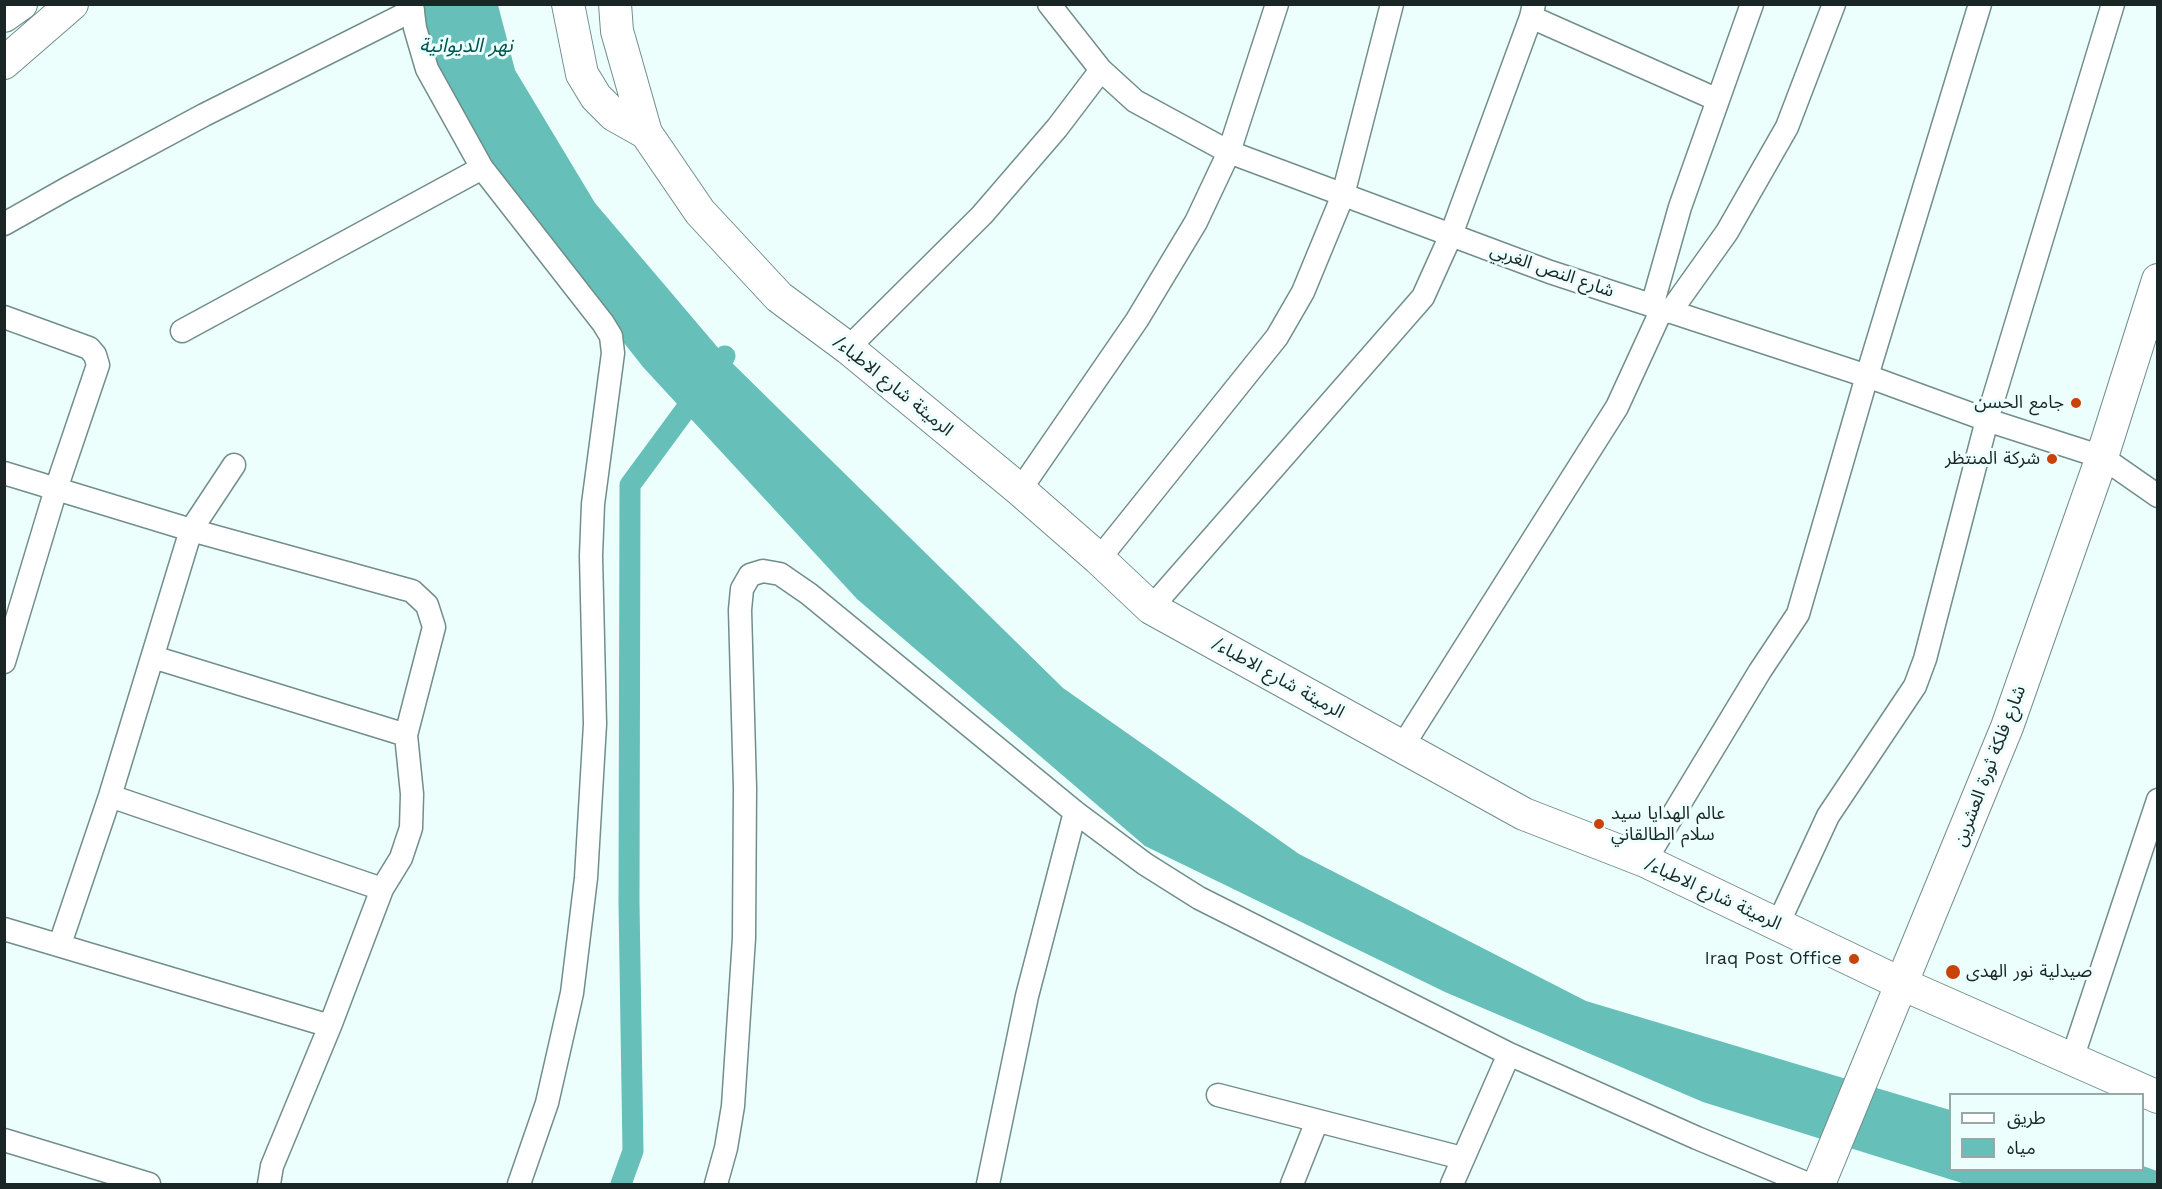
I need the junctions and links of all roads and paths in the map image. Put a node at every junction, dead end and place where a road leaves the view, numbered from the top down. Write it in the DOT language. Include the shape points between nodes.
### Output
graph roads {
  1 [pos="21,4"];
  2 [pos="72,4"];
  3 [pos="568,4"];
  4 [pos="615,4"];
  5 [pos="1049,4"];
  6 [pos="1277,4"];
  7 [pos="1392,4"];
  8 [pos="1752,4"];
  9 [pos="1834,4"];
  10 [pos="1980,4"];
  11 [pos="2113,4"];
  12 [pos="412,7"];
  13 [pos="1532,11"];
  14 [pos="4,16"];
  15 [pos="4,63"];
  16 [pos="1101,70"];
  17 [pos="1718,100"];
  18 [pos="646,133"];
  19 [pos="1229,152"];
  20 [pos="482,168"];
  21 [pos="1343,195"];
  22 [pos="4,224"];
  23 [pos="1450,235"];
  24 [pos="2157,280"];
  25 [pos="1661,309"];
  26 [pos="4,317"];
  27 [pos="182,332"];
  28 [pos="848,348"];
  29 [pos="1867,376"];
  30 [pos="1987,420"];
  31 [pos="2102,457"];
  32 [pos="234,465"];
  33 [pos="4,473"];
  34 [pos="56,489"];
  35 [pos="1020,490"];
  36 [pos="2157,496"];
  37 [pos="191,530"];
  38 [pos="1099,560"];
  39 [pos="1151,608"];
  40 [pos="153,657"];
  41 [pos="4,662"];
  42 [pos="406,735"];
  43 [pos="1402,747"];
  44 [pos="110,796"];
  45 [pos="2157,800"];
  46 [pos="1075,812"];
  47 [pos="1645,861"];
  48 [pos="382,889"];
  49 [pos="1778,924"];
  50 [pos="4,929"];
  51 [pos="60,944"];
  52 [pos="1902,984"];
  53 [pos="330,1026"];
  54 [pos="1509,1054"];
  55 [pos="2072,1059"];
  56 [pos="1218,1095"];
  57 [pos="2157,1097"];
  58 [pos="1317,1121"];
  59 [pos="4,1140"];
  60 [pos="1462,1158"];
  61 [pos="1823,1179"];
  62 [pos="149,1185"];
  63 [pos="269,1185"];
  64 [pos="519,1185"];
  65 [pos="716,1185"];
  66 [pos="988,1185"];
  67 [pos="1292,1185"];
  68 [pos="1452,1185"];
  1 -- 14 [label="street"];
  2 -- 15 [label="street"];
  3 -- 18 [label="street" via="582,74 596,97 614,115"];
  4 -- 18 [label="street, /الرميثة شارع الاطباء" via="617,31"];
  5 -- 16 [label="street, شارع النص الغربي"];
  6 -- 19 [label="street"];
  7 -- 21 [label="street"];
  8 -- 17 [label="street"];
  9 -- 25 [label="street" via="1787,127 1727,232"];
  10 -- 29 [label="street"];
  11 -- 30 [label="street"];
  12 -- 20 [label="street" via="427,69"];
  12 -- 22 [label="street"];
  13 -- 17 [label="street"];
  13 -- 23 [label="street"];
  16 -- 19 [label="street, شارع النص الغربي" via="1135,101"];
  16 -- 28 [label="street" via="982,215"];
  17 -- 25 [label="street" via="1680,207"];
  18 -- 28 [label="street, /الرميثة شارع الاطباء" via="700,212 779,297"];
  19 -- 21 [label="street, شارع النص الغربي"];
  19 -- 35 [label="street" via="1196,222 1137,320"];
  20 -- 27 [label="street"];
  20 -- 64 [label="street" via="603,323 611,336 613,353 593,504 595,724 586,878 570,1004 547,1103"];
  21 -- 23 [label="street, شارع النص الغربي"];
  21 -- 38 [label="street" via="1303,292 1277,337"];
  23 -- 25 [label="street, شارع النص الغربي"];
  23 -- 39 [label="street" via="1423,297"];
  24 -- 31 [label="street, شارع فلكة ثورة العشرين"];
  25 -- 29 [label="street, شارع النص الغربي"];
  25 -- 43 [label="street" via="1617,407"];
  26 -- 34 [label="street" via="89,348 95,355 98,365"];
  28 -- 35 [label="street, /الرميثة شارع الاطباء"];
  29 -- 30 [label="street, شارع النص الغربي"];
  29 -- 47 [label="street" via="1798,614"];
  30 -- 31 [label="street, شارع النص الغربي"];
  30 -- 49 [label="street" via="1916,686 1828,816"];
  31 -- 36 [label="street, شارع النص الغربي"];
  31 -- 52 [label="street, شارع فلكة ثورة العشرين" via="2007,726"];
  32 -- 37 [label="street"];
  33 -- 34 [label="street"];
  34 -- 37 [label="street"];
  34 -- 41 [label="street"];
  35 -- 38 [label="street, /الرميثة شارع الاطباء"];
  37 -- 40 [label="street"];
  37 -- 42 [label="street" via="412,591 427,605 434,627"];
  38 -- 39 [label="street, /الرميثة شارع الاطباء"];
  39 -- 43 [label="street, /الرميثة شارع الاطباء"];
  40 -- 42 [label="street"];
  40 -- 44 [label="street"];
  42 -- 48 [label="street" via="411,828 401,858"];
  43 -- 47 [label="street, /الرميثة شارع الاطباء" via="1524,814"];
  44 -- 48 [label="street"];
  44 -- 51 [label="street"];
  45 -- 55 [label="street"];
  46 -- 54 [label="street" via="1199,898"];
  46 -- 65 [label="street" via="809,594 780,574 763,571 750,575 742,589 740,610 744,938 733,1106"];
  46 -- 66 [label="street" via="1028,996"];
  47 -- 49 [label="street, /الرميثة شارع الاطباء"];
  48 -- 53 [label="street"];
  49 -- 52 [label="street, /الرميثة شارع الاطباء"];
  50 -- 51 [label="street"];
  51 -- 53 [label="street"];
  52 -- 55 [label="street, /الرميثة شارع الاطباء"];
  52 -- 61 [label="street, شارع فلكة ثورة العشرين"];
  53 -- 63 [label="street" via="272,1166"];
  54 -- 60 [label="street"];
  54 -- 61 [label="street" via="1697,1138"];
  55 -- 57 [label="street, /الرميثة شارع الاطباء"];
  56 -- 58 [label="street"];
  58 -- 60 [label="street"];
  58 -- 67 [label="street"];
  59 -- 62 [label="street"];
  60 -- 68 [label="street"];
}
